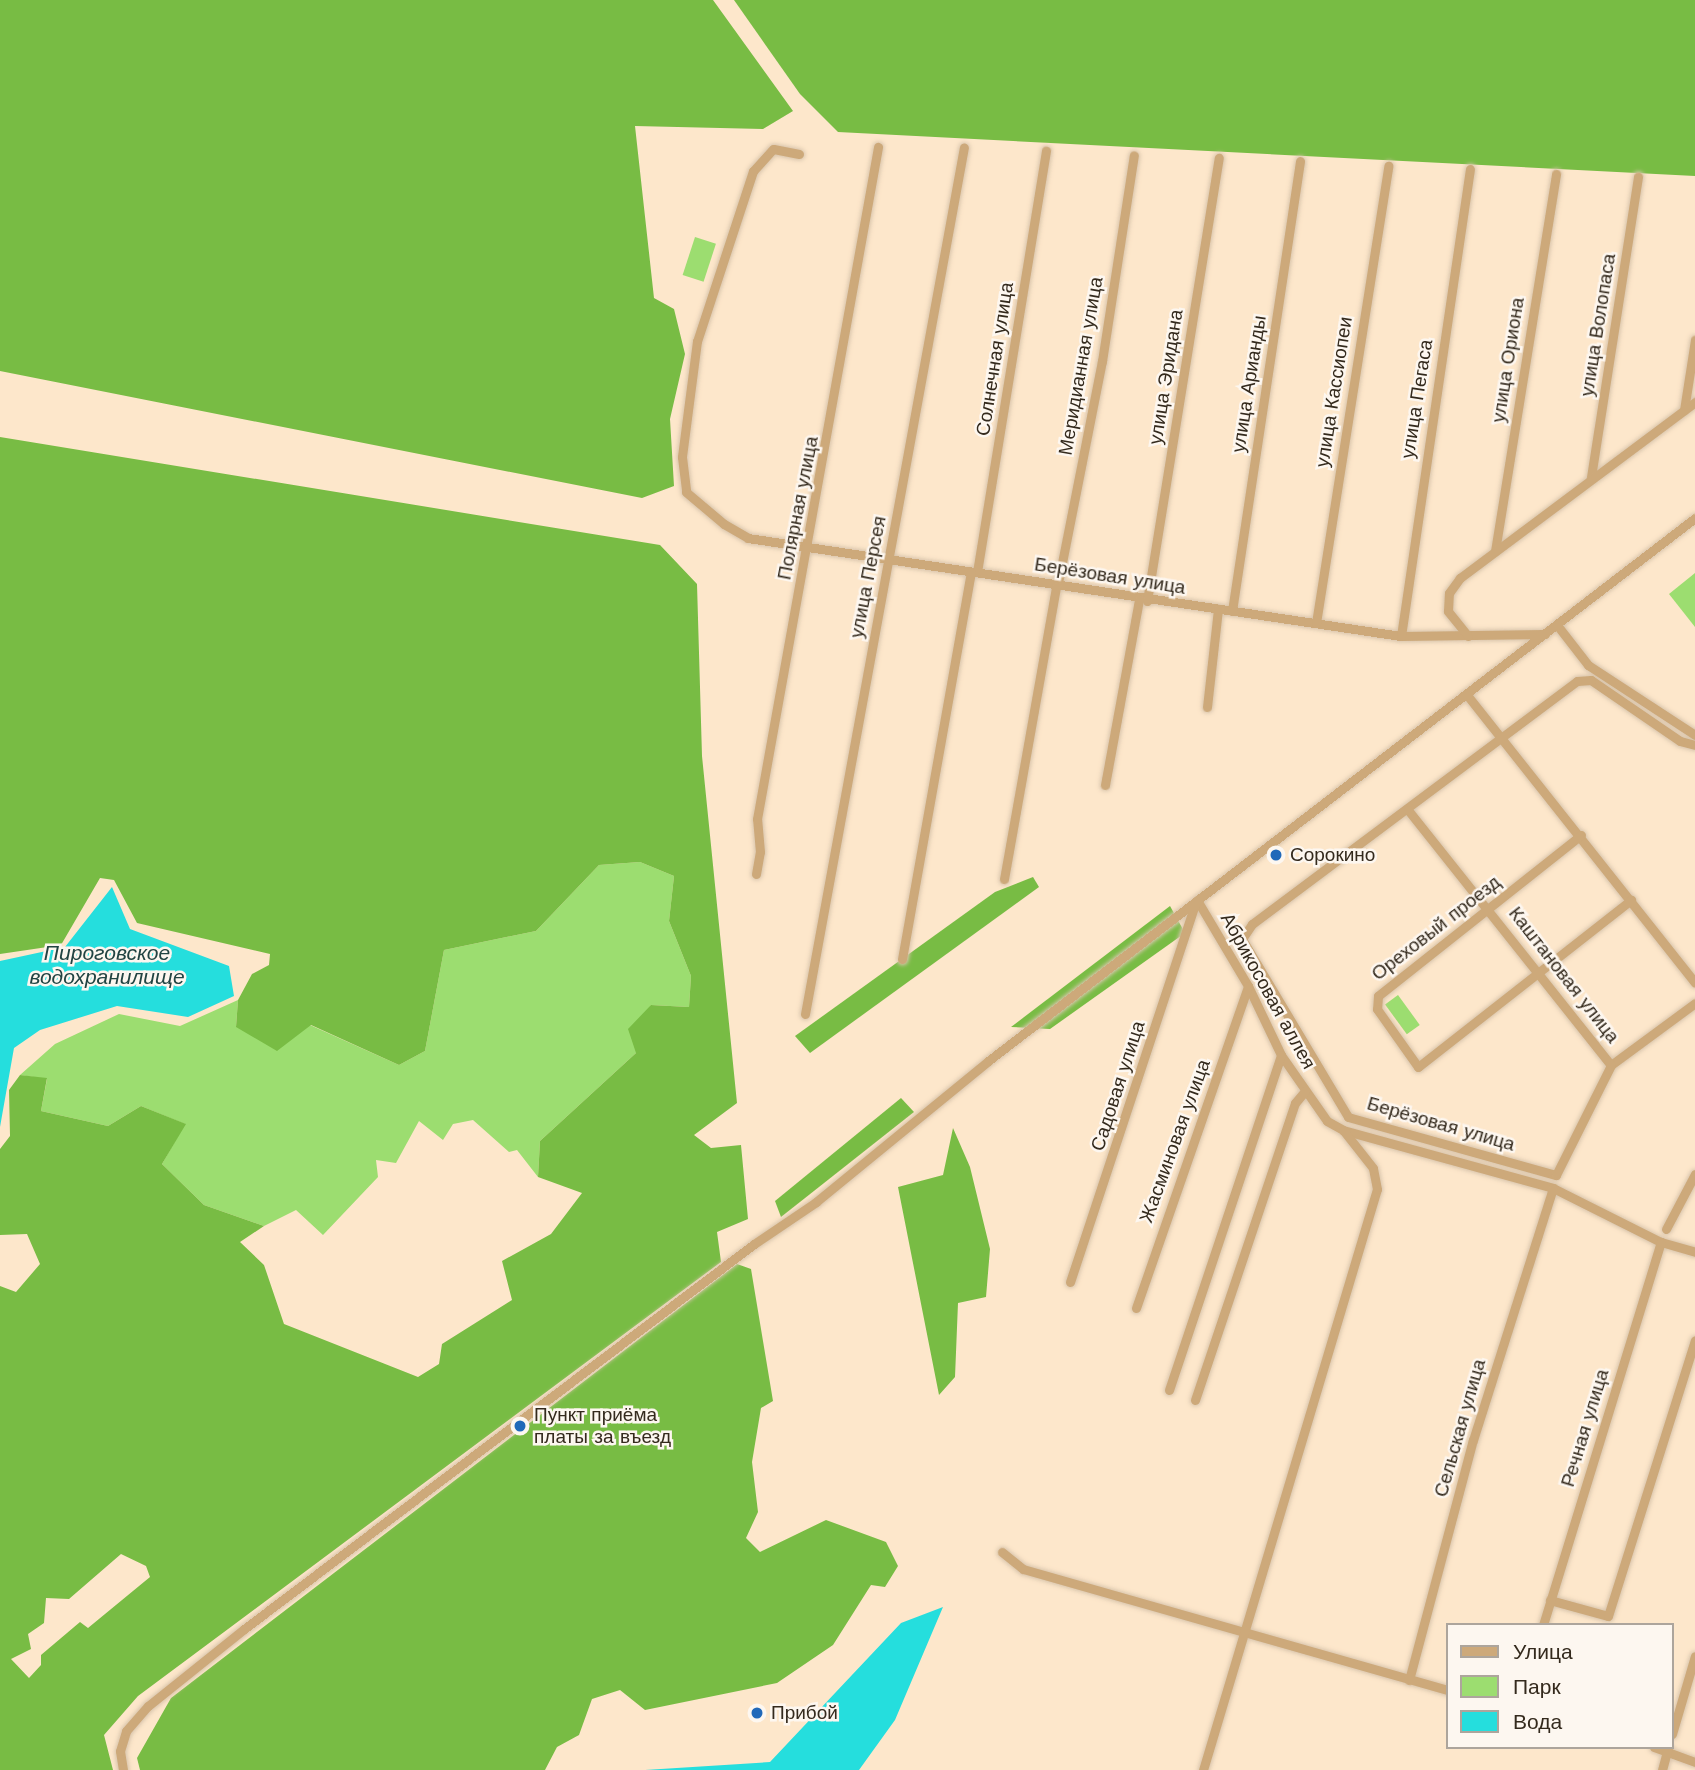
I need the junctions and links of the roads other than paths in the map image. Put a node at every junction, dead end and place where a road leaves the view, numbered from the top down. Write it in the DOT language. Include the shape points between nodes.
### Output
graph roads {
  1 [pos="878,147"];
  2 [pos="964,147"];
  3 [pos="1046,151"];
  4 [pos="799,154"];
  5 [pos="1133,155"];
  6 [pos="1219,158"];
  7 [pos="1300,161"];
  8 [pos="1388,166"];
  9 [pos="1470,169"];
  10 [pos="1556,174"];
  11 [pos="1638,177"];
  12 [pos="1695,340"];
  13 [pos="1695,402"];
  14 [pos="1684,410"];
  15 [pos="1591,477"];
  16 [pos="1695,518"];
  17 [pos="808,547"];
  18 [pos="1495,551"];
  19 [pos="889,559"];
  20 [pos="974,572"];
  21 [pos="1057,585"];
  22 [pos="1143,600"];
  23 [pos="1218,610"];
  24 [pos="1232,611"];
  25 [pos="1316,624"];
  26 [pos="1557,625"];
  27 [pos="1545,634"];
  28 [pos="1401,636"];
  29 [pos="1468,636"];
  30 [pos="1467,695"];
  31 [pos="1207,707"];
  32 [pos="1695,735"];
  33 [pos="1502,737"];
  34 [pos="1695,745"];
  35 [pos="1105,785"];
  36 [pos="1408,810"];
  37 [pos="1581,835"];
  38 [pos="756,874"];
  39 [pos="1004,879"];
  40 [pos="1196,900"];
  41 [pos="1631,900"];
  42 [pos="1489,908"];
  43 [pos="902,959"];
  44 [pos="1539,972"];
  45 [pos="1695,983"];
  46 [pos="1248,986"];
  47 [pos="1695,1003"];
  48 [pos="805,1014"];
  49 [pos="1281,1055"];
  50 [pos="1611,1065"];
  51 [pos="1305,1091"];
  52 [pos="1343,1130"];
  53 [pos="1695,1174"];
  54 [pos="1553,1188"];
  55 [pos="1666,1229"];
  56 [pos="1661,1242"];
  57 [pos="1695,1252"];
  58 [pos="1070,1282"];
  59 [pos="1136,1308"];
  60 [pos="1695,1340"];
  61 [pos="1169,1390"];
  62 [pos="1195,1401"];
  63 [pos="1002,1552"];
  64 [pos="1550,1600"];
  65 [pos="1544,1623"];
  66 [pos="1245,1635"];
  67 [pos="1695,1656"];
  68 [pos="1409,1680"];
  69 [pos="1446,1689"];
  70 [pos="1674,1727"];
  71 [pos="1668,1750"];
  72 [pos="1695,1762"];
  73 [pos="123,1770"];
  74 [pos="1203,1770"];
  75 [pos="1662,1770"];
  1 -- 17 [label="street, Полярная улица"];
  2 -- 19 [label="street, улица Персея"];
  3 -- 20 [label="street, Солнечная улица"];
  4 -- 17 [label="street, Берёзовая улица" via="773,149 753,171 697,341 682,457 686,492 748,538"];
  5 -- 21 [label="street, Меридианная улица" via="1102,361"];
  6 -- 22 [label="street, улица Эридана"];
  7 -- 24 [label="street, улица Арианды"];
  8 -- 25 [label="street, улица Кассиопеи"];
  9 -- 28 [label="street, улица Пегаса"];
  10 -- 18 [label="street, улица Ориона"];
  11 -- 15 [label="street, улица Волопаса"];
  12 -- 14 [label="street"];
  13 -- 14 [label="street"];
  14 -- 15 [label="street"];
  15 -- 18 [label="street"];
  16 -- 26 [label="street"];
  17 -- 19 [label="street, Берёзовая улица"];
  17 -- 38 [label="street, Полярная улица" via="757,819 760,852"];
  18 -- 29 [label="street" via="1460,578 1449,593 1448,611"];
  19 -- 20 [label="street, Берёзовая улица"];
  19 -- 48 [label="street, улица Персея"];
  20 -- 21 [label="street, Берёзовая улица"];
  20 -- 43 [label="street, Солнечная улица"];
  21 -- 22 [label="street, Берёзовая улица"];
  21 -- 39 [label="street, Меридианная улица"];
  22 -- 23 [label="street, Берёзовая улица"];
  22 -- 35 [label="street, улица Эридана"];
  23 -- 24 [label="street, Берёзовая улица"];
  23 -- 31 [label="street"];
  24 -- 25 [label="street, Берёзовая улица"];
  25 -- 28 [label="street, Берёзовая улица"];
  26 -- 27 [label="street"];
  26 -- 32 [label="street" via="1588,665 1684,733"];
  27 -- 29 [label="street, Берёзовая улица"];
  27 -- 30 [label="street"];
  28 -- 29 [label="street, Берёзовая улица"];
  30 -- 33 [label="street"];
  30 -- 40 [label="street"];
  33 -- 34 [label="street, Берёзовая улица" via="1577,681 1591,680 1680,741"];
  33 -- 36 [label="street, Берёзовая улица"];
  33 -- 37 [label="street"];
  36 -- 42 [label="street, Каштановая улица"];
  36 -- 50 [label="street, Берёзовая улица" via="1244,932 1244,948 1348,1116 1556,1175"];
  37 -- 41 [label="street"];
  37 -- 42 [label="street, Ореховый проезд"];
  40 -- 46 [label="street, Абрикосовая аллея"];
  40 -- 58 [label="street, Садовая улица"];
  40 -- 73 [label="street" via="816,1202 657,1317 148,1706 126,1731 120,1751"];
  41 -- 44 [label="street"];
  41 -- 45 [label="street"];
  42 -- 44 [label="street, Каштановая улица"];
  42 -- 44 [label="street, Ореховый проезд" via="1378,996 1377,1009 1418,1067"];
  44 -- 50 [label="street, Каштановая улица"];
  46 -- 49 [label="street, Абрикосовая аллея"];
  46 -- 59 [label="street, Жасминовая улица"];
  47 -- 50 [label="street"];
  49 -- 51 [label="street, Абрикосовая аллея"];
  49 -- 61 [label="street"];
  51 -- 52 [label="street, Абрикосовая аллея" via="1327,1121"];
  51 -- 62 [label="street" via="1295,1103"];
  52 -- 54 [label="street, Абрикосовая аллея"];
  52 -- 66 [label="street" via="1373,1168 1377,1189"];
  53 -- 55 [label="street"];
  54 -- 56 [label="street, Абрикосовая аллея"];
  54 -- 68 [label="street, Сельская улица" via="1472,1440"];
  56 -- 57 [label="street, Абрикосовая аллея"];
  56 -- 64 [label="street, Речная улица"];
  60 -- 64 [label="street" via="1608,1616"];
  63 -- 66 [label="street" via="1023,1569"];
  64 -- 65 [label="street, Речная улица"];
  66 -- 68 [label="street"];
  66 -- 74 [label="street"];
  67 -- 70 [label="street"];
  68 -- 69 [label="street"];
  71 -- 72 [label="street"];
  71 -- 75 [label="street"];
}
